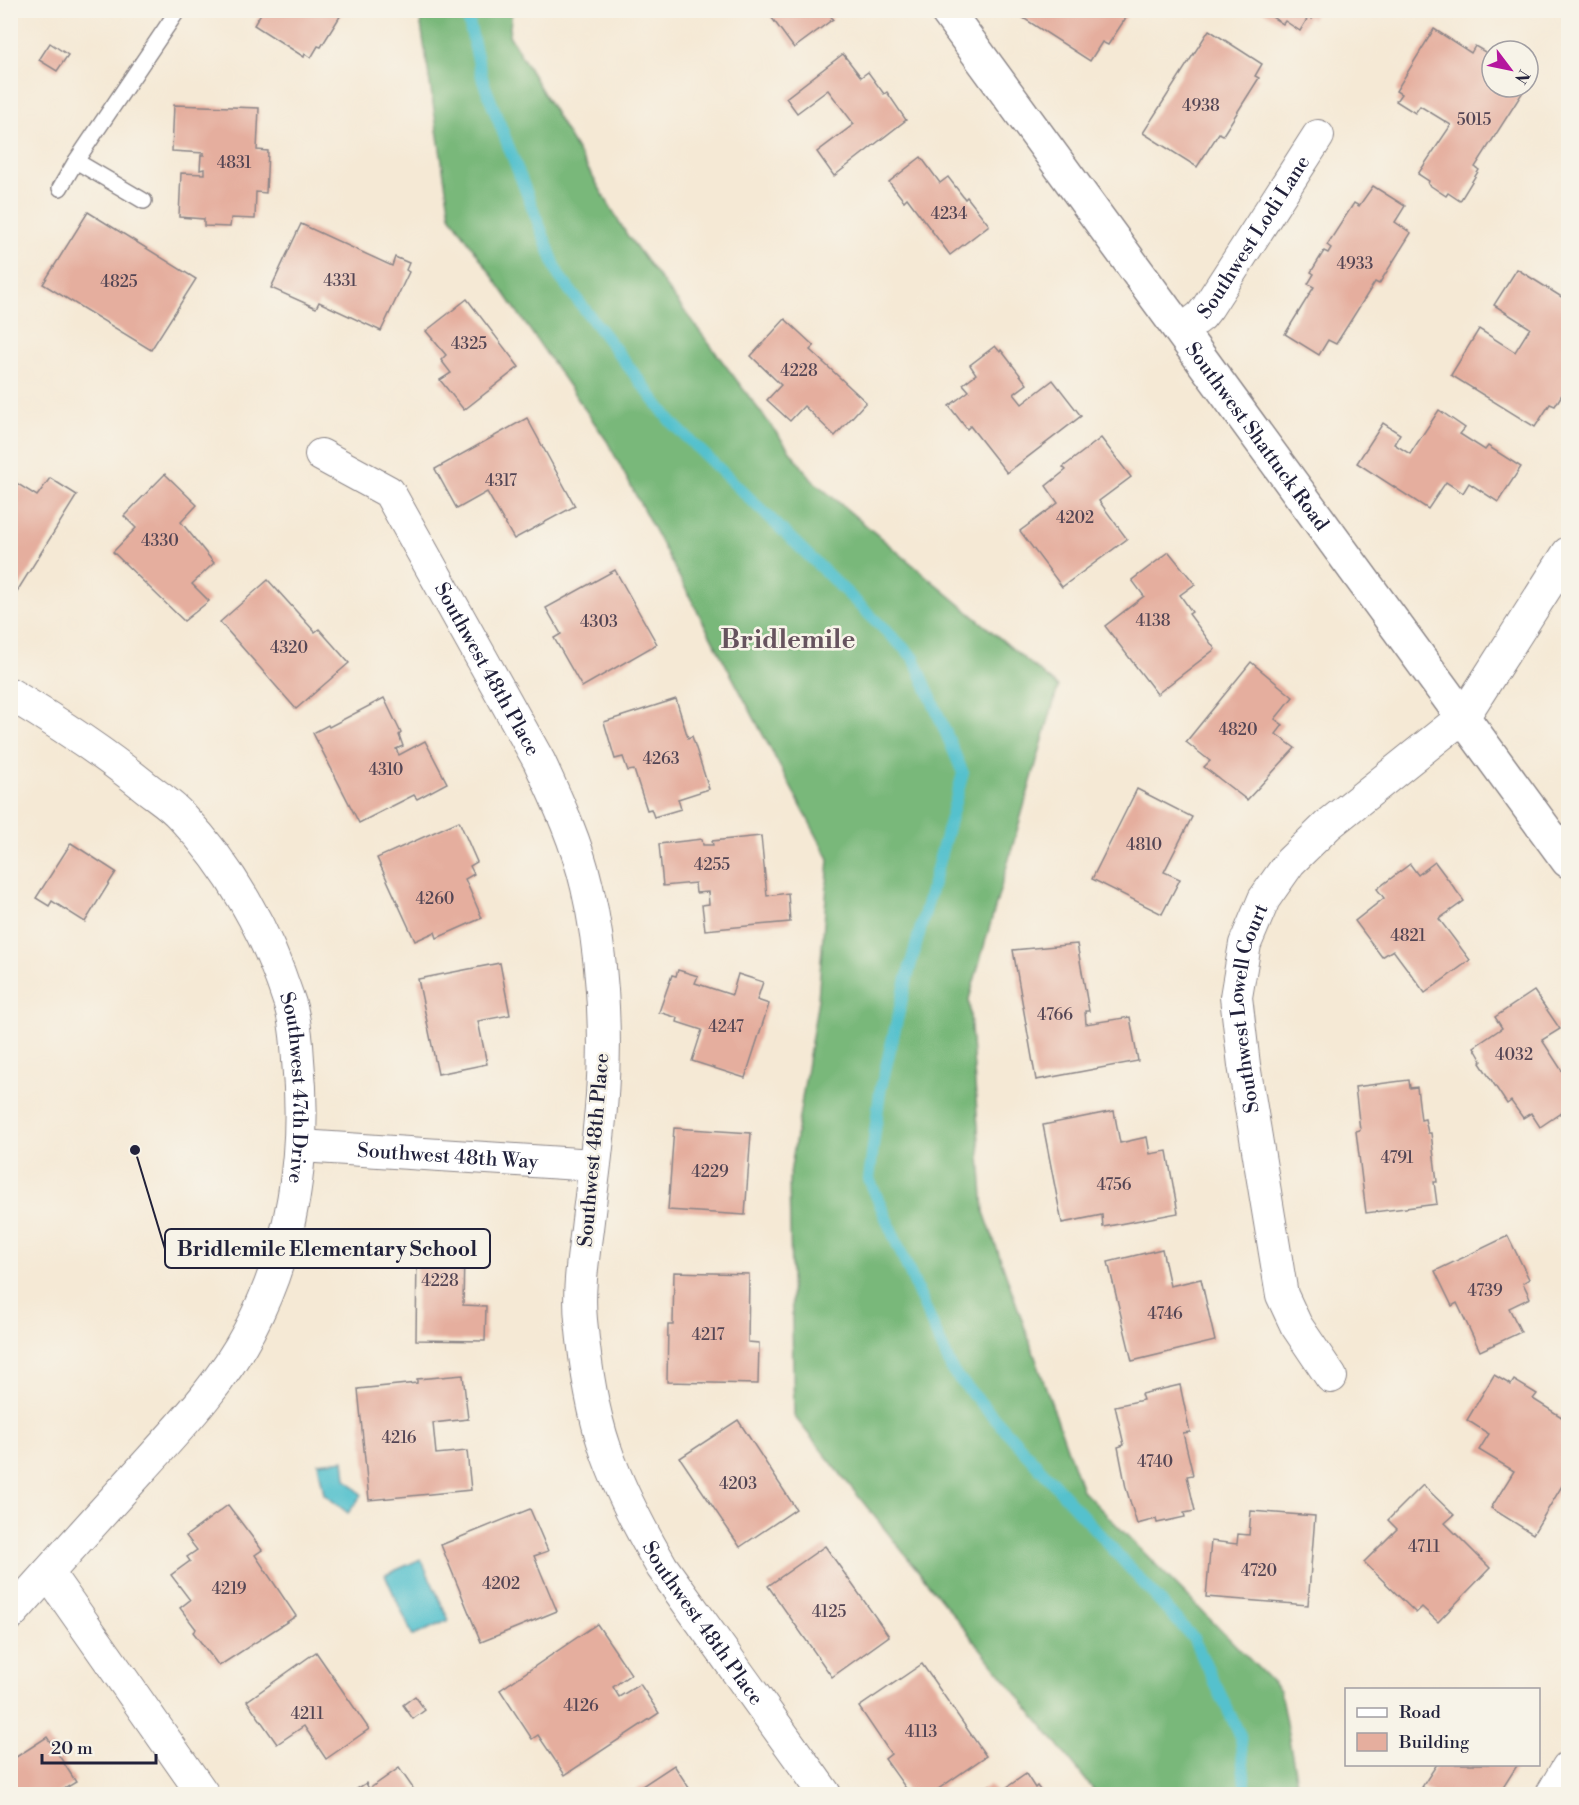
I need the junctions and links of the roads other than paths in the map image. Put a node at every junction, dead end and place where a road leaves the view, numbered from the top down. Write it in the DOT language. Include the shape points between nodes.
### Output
graph roads {
  1 [pos="178,10"];
  2 [pos="946,10"];
  3 [pos="1318,136"];
  4 [pos="76,161"];
  5 [pos="60,188"];
  6 [pos="144,201"];
  7 [pos="1180,331"];
  8 [pos="321,455"];
  9 [pos="1569,553"];
  10 [pos="10,694"];
  11 [pos="1464,716"];
  12 [pos="1569,861"];
  13 [pos="301,1146"];
  14 [pos="594,1165"];
  15 [pos="1331,1377"];
  16 [pos="48,1573"];
  17 [pos="10,1615"];
  18 [pos="1569,1767"];
  19 [pos="203,1794"];
  20 [pos="825,1794"];
  21 [pos="1552,1794"];
  1 -- 4 [label="lane"];
  2 -- 7 [label="street, Southwest Shattuck Road"];
  3 -- 7 [label="street, Southwest Lodi Lane" via="1208,307"];
  4 -- 5 [label="lane"];
  4 -- 6 [label="lane"];
  7 -- 11 [label="street, Southwest Shattuck Road"];
  8 -- 14 [label="street, Southwest 48th Place" via="389,492 538,761 577,851 587,887 600,975 602,1093"];
  9 -- 11 [label="street, Southwest Lowell Court"];
  10 -- 13 [label="street, Southwest 47th Drive" via="88,743 180,814 229,875 251,912 289,999 302,1101"];
  11 -- 12 [label="street, Southwest Shattuck Road"];
  11 -- 15 [label="street, Southwest Lowell Court" via="1328,825 1290,862 1264,899 1245,944 1236,997 1282,1295 1296,1325"];
  13 -- 14 [label="street, Southwest 48th Way"];
  13 -- 16 [label="street, Southwest 47th Drive" via="284,1243 267,1294 229,1365 194,1411"];
  14 -- 20 [label="street, Southwest 48th Place" via="581,1318 593,1406 605,1448 625,1499 662,1567"];
  16 -- 17 [label="street, Southwest 47th Drive"];
  16 -- 19 [label="street"];
  18 -- 21 [label="street"];
}
